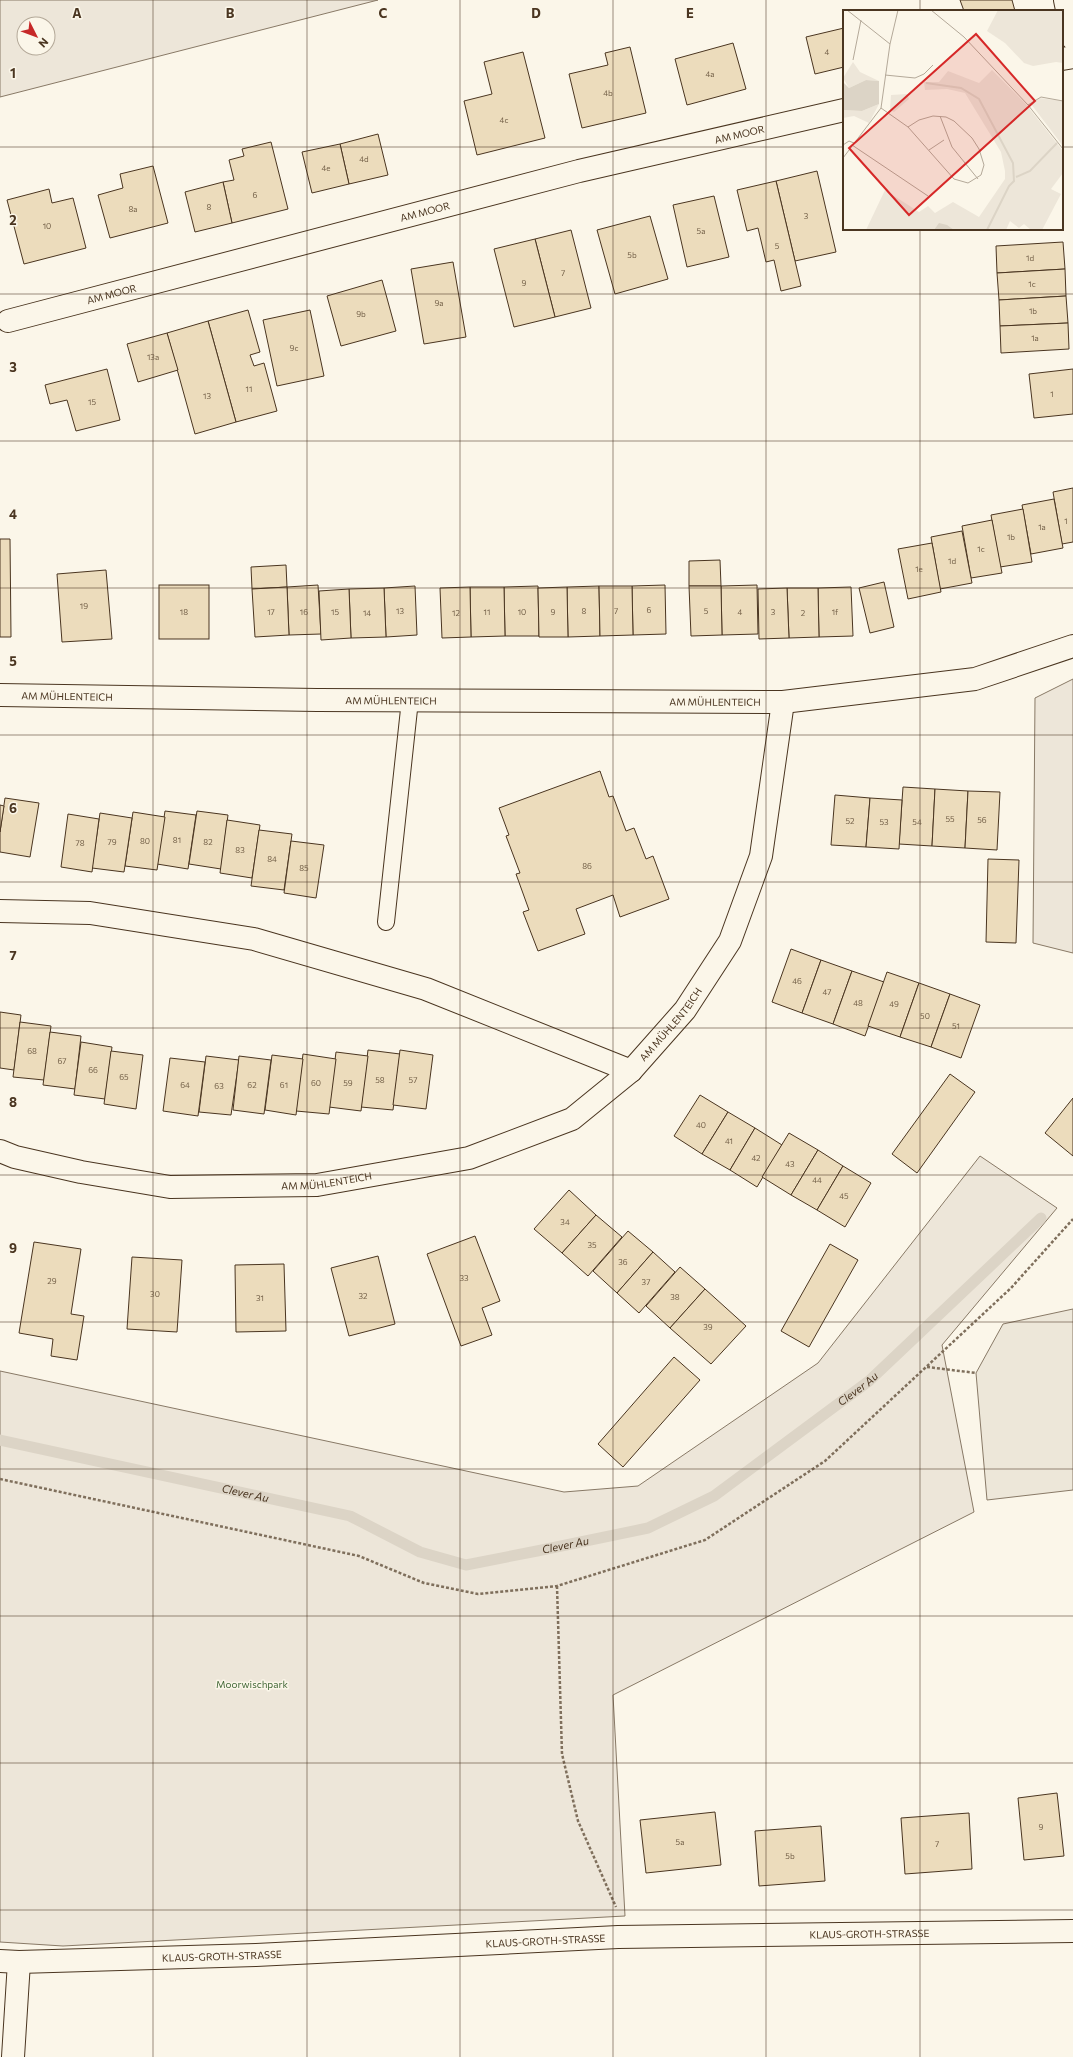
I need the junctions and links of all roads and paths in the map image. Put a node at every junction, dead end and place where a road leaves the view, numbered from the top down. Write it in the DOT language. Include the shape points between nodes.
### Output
graph roads {
  1 [pos="1065,0"];
  2 [pos="1073,39"];
  3 [pos="1073,57"];
  4 [pos="1063,59"];
  5 [pos="843,110"];
  6 [pos="8,321"];
  7 [pos="1073,646"];
  8 [pos="0,696"];
  9 [pos="410,700"];
  10 [pos="783,702"];
  11 [pos="0,911"];
  12 [pos="386,922"];
  13 [pos="631,1071"];
  14 [pos="0,1151"];
  15 [pos="1073,1219"];
  16 [pos="926,1367"];
  17 [pos="976,1373"];
  18 [pos="0,1479"];
  19 [pos="557,1586"];
  20 [pos="1073,1931"];
  21 [pos="618,1937"];
  22 [pos="9,1962"];
  23 [pos="13,2057"];
  1 -- 2 [label="street"];
  3 -- 4 [label="street"];
  5 -- 6 [label="street, AM MOOR" via="579,171"];
  7 -- 10 [label="street, AM MÜHLENTEICH" via="975,679"];
  8 -- 9 [label="street, AM MÜHLENTEICH"];
  9 -- 10 [label="street, AM MÜHLENTEICH"];
  9 -- 12 [label="lane"];
  10 -- 13 [label="street, AM MÜHLENTEICH" via="761,856 730,941 685,1010"];
  11 -- 13 [label="street" via="90,913 254,939 426,989"];
  13 -- 14 [label="street, AM MÜHLENTEICH" via="572,1119 475,1156 317,1185 170,1187 81,1172 15,1157"];
  15 -- 16 [label="path" via="1011,1288"];
  16 -- 17 [label="path"];
  16 -- 19 [label="path" via="826,1461 705,1540"];
  18 -- 19 [label="path" via="359,1556 424,1583 478,1594"];
  19 -- 21 [label="path" via="562,1754 578,1821 616,1908"];
  20 -- 21 [label="street, KLAUS-GROTH-STRASSE"];
  21 -- 22 [label="street, KLAUS-GROTH-STRASSE" via="256,1955"];
  22 -- 23 [label="street, KLAUS-GROTH-STRASSE"];
}
